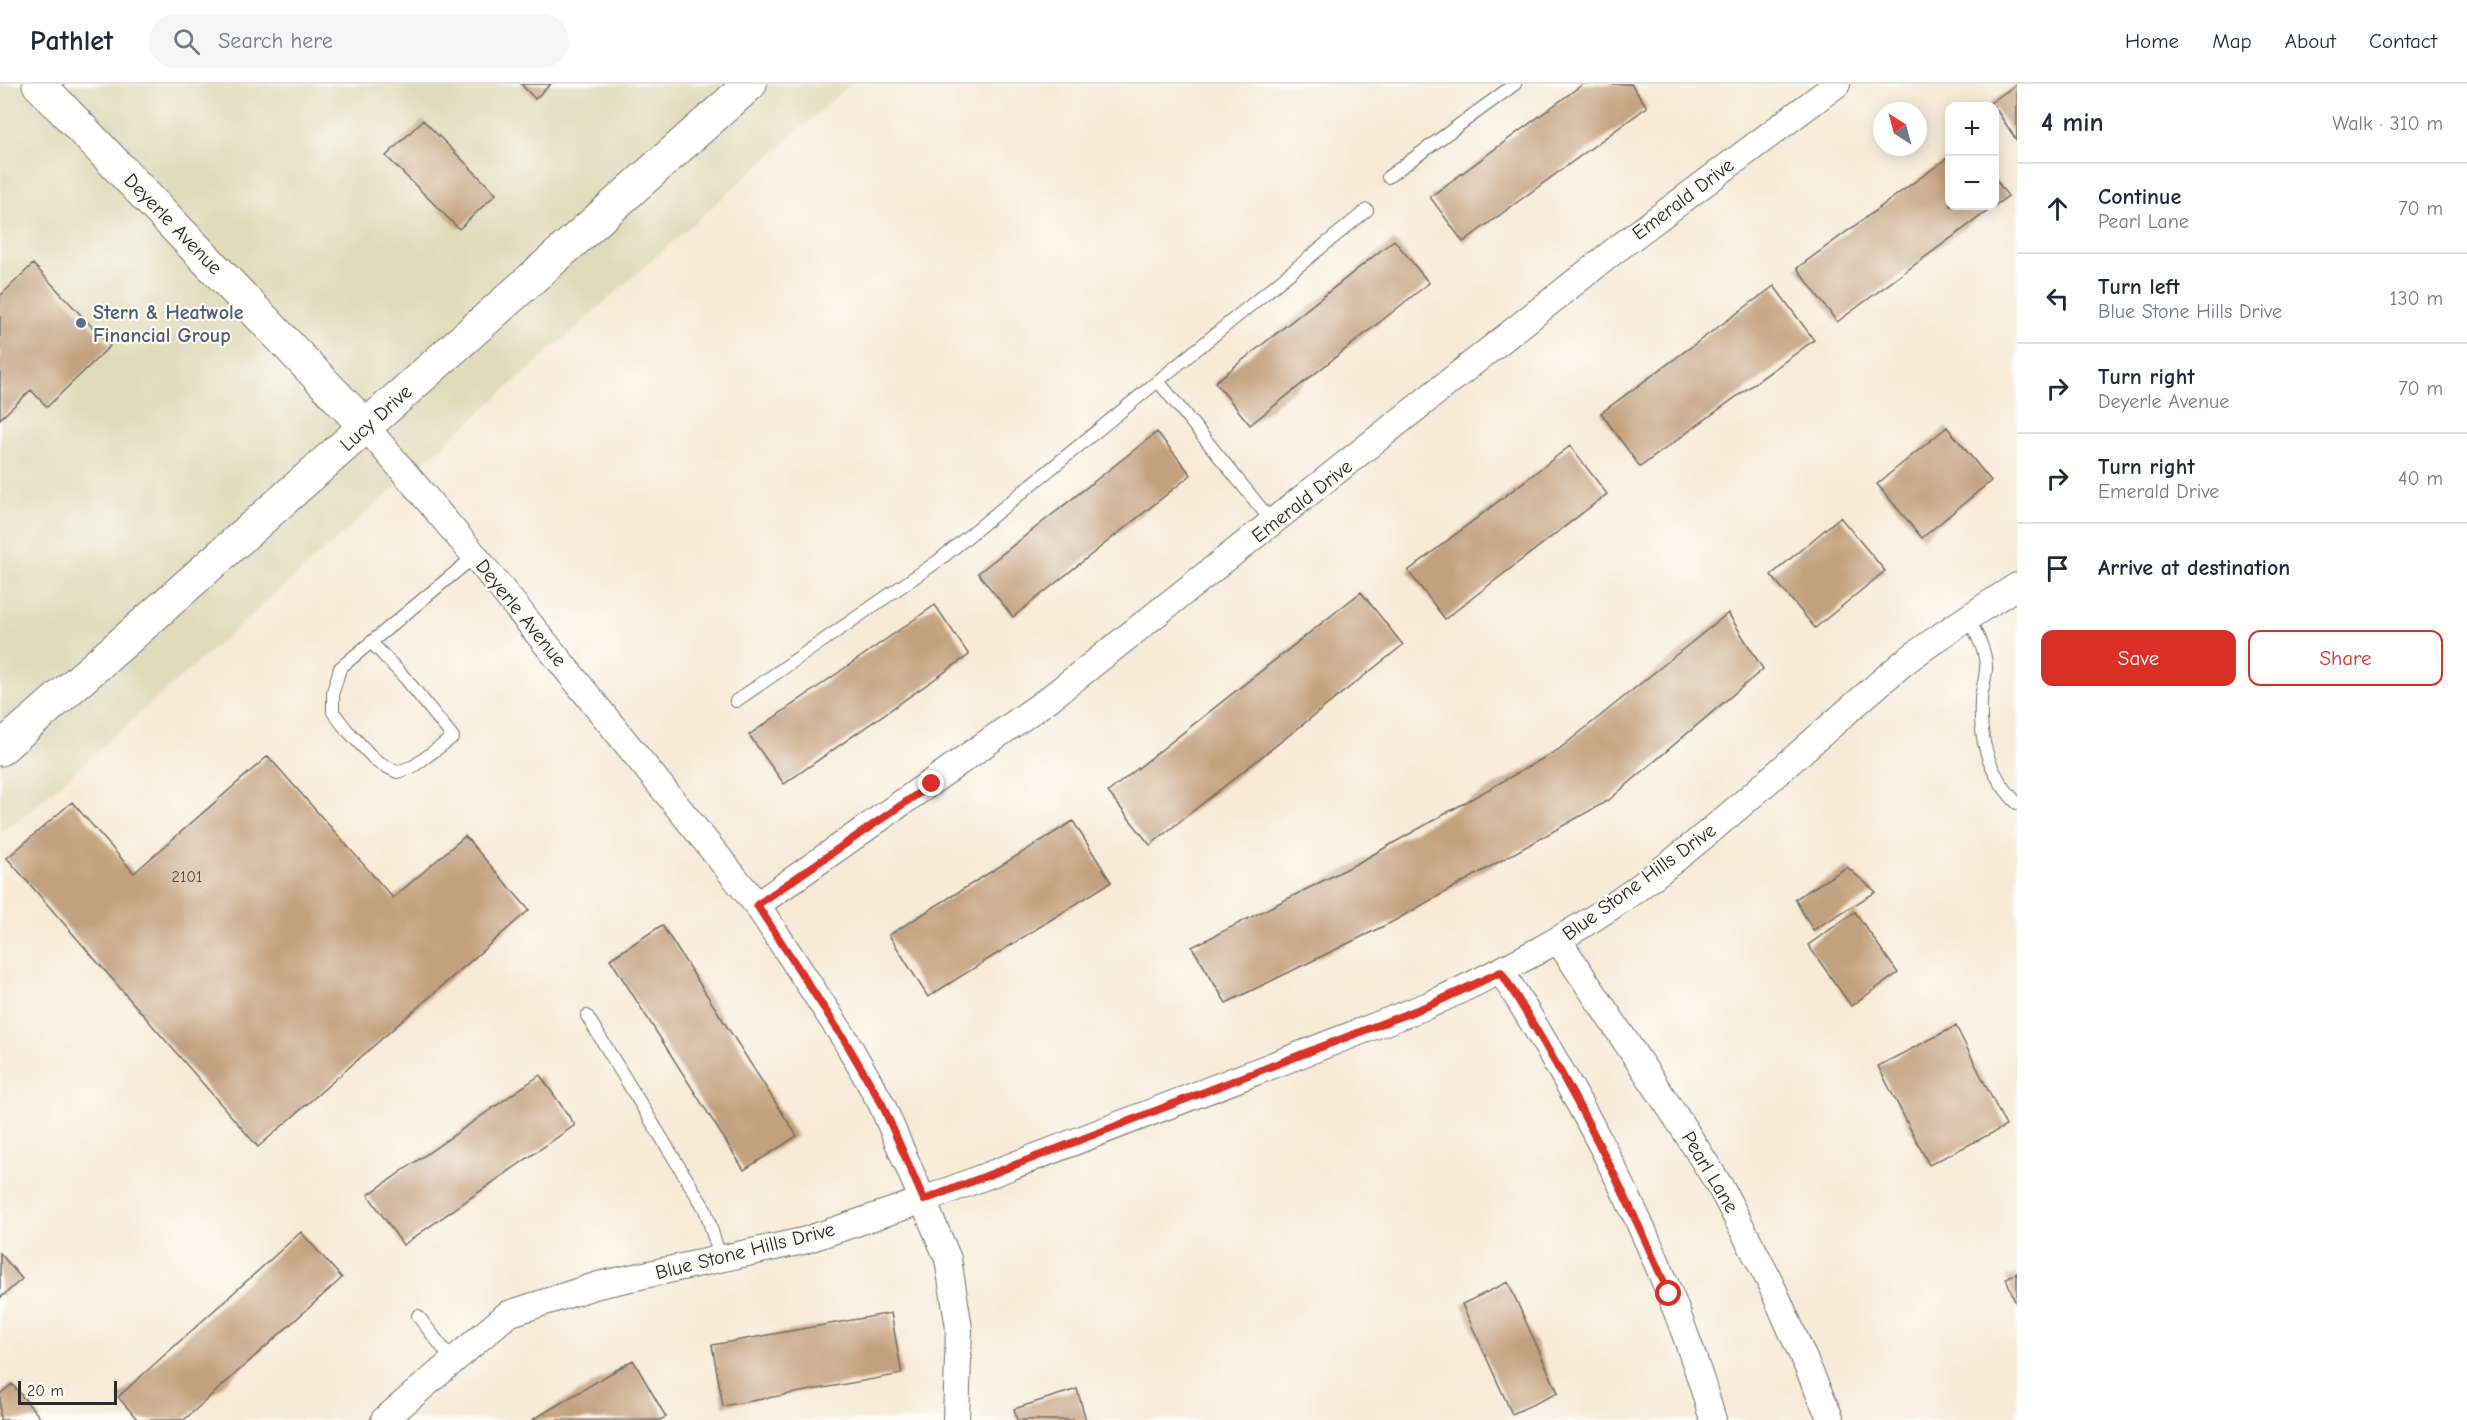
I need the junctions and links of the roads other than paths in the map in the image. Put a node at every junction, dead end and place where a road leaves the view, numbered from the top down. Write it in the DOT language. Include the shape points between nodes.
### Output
graph roads {
  1 [pos="39,84"];
  2 [pos="750,84"];
  3 [pos="1515,84"];
  4 [pos="1837,84"];
  5 [pos="1388,177"];
  6 [pos="1367,210"];
  7 [pos="1158,381"];
  8 [pos="366,427"];
  9 [pos="1273,523"];
  10 [pos="475,556"];
  11 [pos="2017,586"];
  12 [pos="1968,617"];
  13 [pos="371,642"];
  14 [pos="736,701"];
  15 [pos="0,749"];
  16 [pos="2017,803"];
  17 [pos="757,905"];
  18 [pos="1558,940"];
  19 [pos="1501,972"];
  20 [pos="587,1017"];
  21 [pos="924,1200"];
  22 [pos="721,1260"];
  23 [pos="418,1316"];
  24 [pos="452,1360"];
  25 [pos="384,1420"];
  26 [pos="956,1420"];
  27 [pos="1713,1420"];
  28 [pos="1831,1420"];
  1 -- 8 [label="street, Deyerle Avenue"];
  2 -- 8 [label="street, Lucy Drive"];
  3 -- 5 [label="lane"];
  4 -- 9 [label="street, Emerald Drive" via="1622,245"];
  6 -- 7 [label="lane"];
  7 -- 9 [label="lane"];
  7 -- 14 [label="lane" via="938,561"];
  8 -- 10 [label="street, Deyerle Avenue"];
  8 -- 15 [label="street, Lucy Drive"];
  9 -- 17 [label="street, Emerald Drive" via="1050,699"];
  10 -- 13 [label="lane"];
  10 -- 17 [label="street, Deyerle Avenue"];
  11 -- 12 [label="street, Blue Stone Hills Drive"];
  12 -- 16 [label="lane" via="1986,666 1981,699 1984,742 1994,772"];
  12 -- 18 [label="street, Blue Stone Hills Drive" via="1902,665 1723,822 1637,889"];
  13 -- 13 [label="lane" via="340,668 333,692 333,712 377,762 397,772 414,766 453,737"];
  17 -- 21 [label="street, Deyerle Avenue" via="877,1095"];
  18 -- 19 [label="street, Blue Stone Hills Drive"];
  18 -- 28 [label="street, Pearl Lane" via="1721,1188 1769,1280"];
  19 -- 21 [label="street, Blue Stone Hills Drive" via="1430,1005"];
  19 -- 27 [label="street" via="1539,1031 1629,1200 1679,1316"];
  20 -- 22 [label="lane" via="705,1209"];
  21 -- 22 [label="street, Blue Stone Hills Drive" via="803,1241"];
  21 -- 26 [label="street, Deyerle Avenue" via="948,1259 959,1328"];
  22 -- 24 [label="street, Blue Stone Hills Drive" via="598,1285 508,1314"];
  23 -- 24 [label="lane"];
  24 -- 25 [label="street, Blue Stone Hills Drive"];
}
